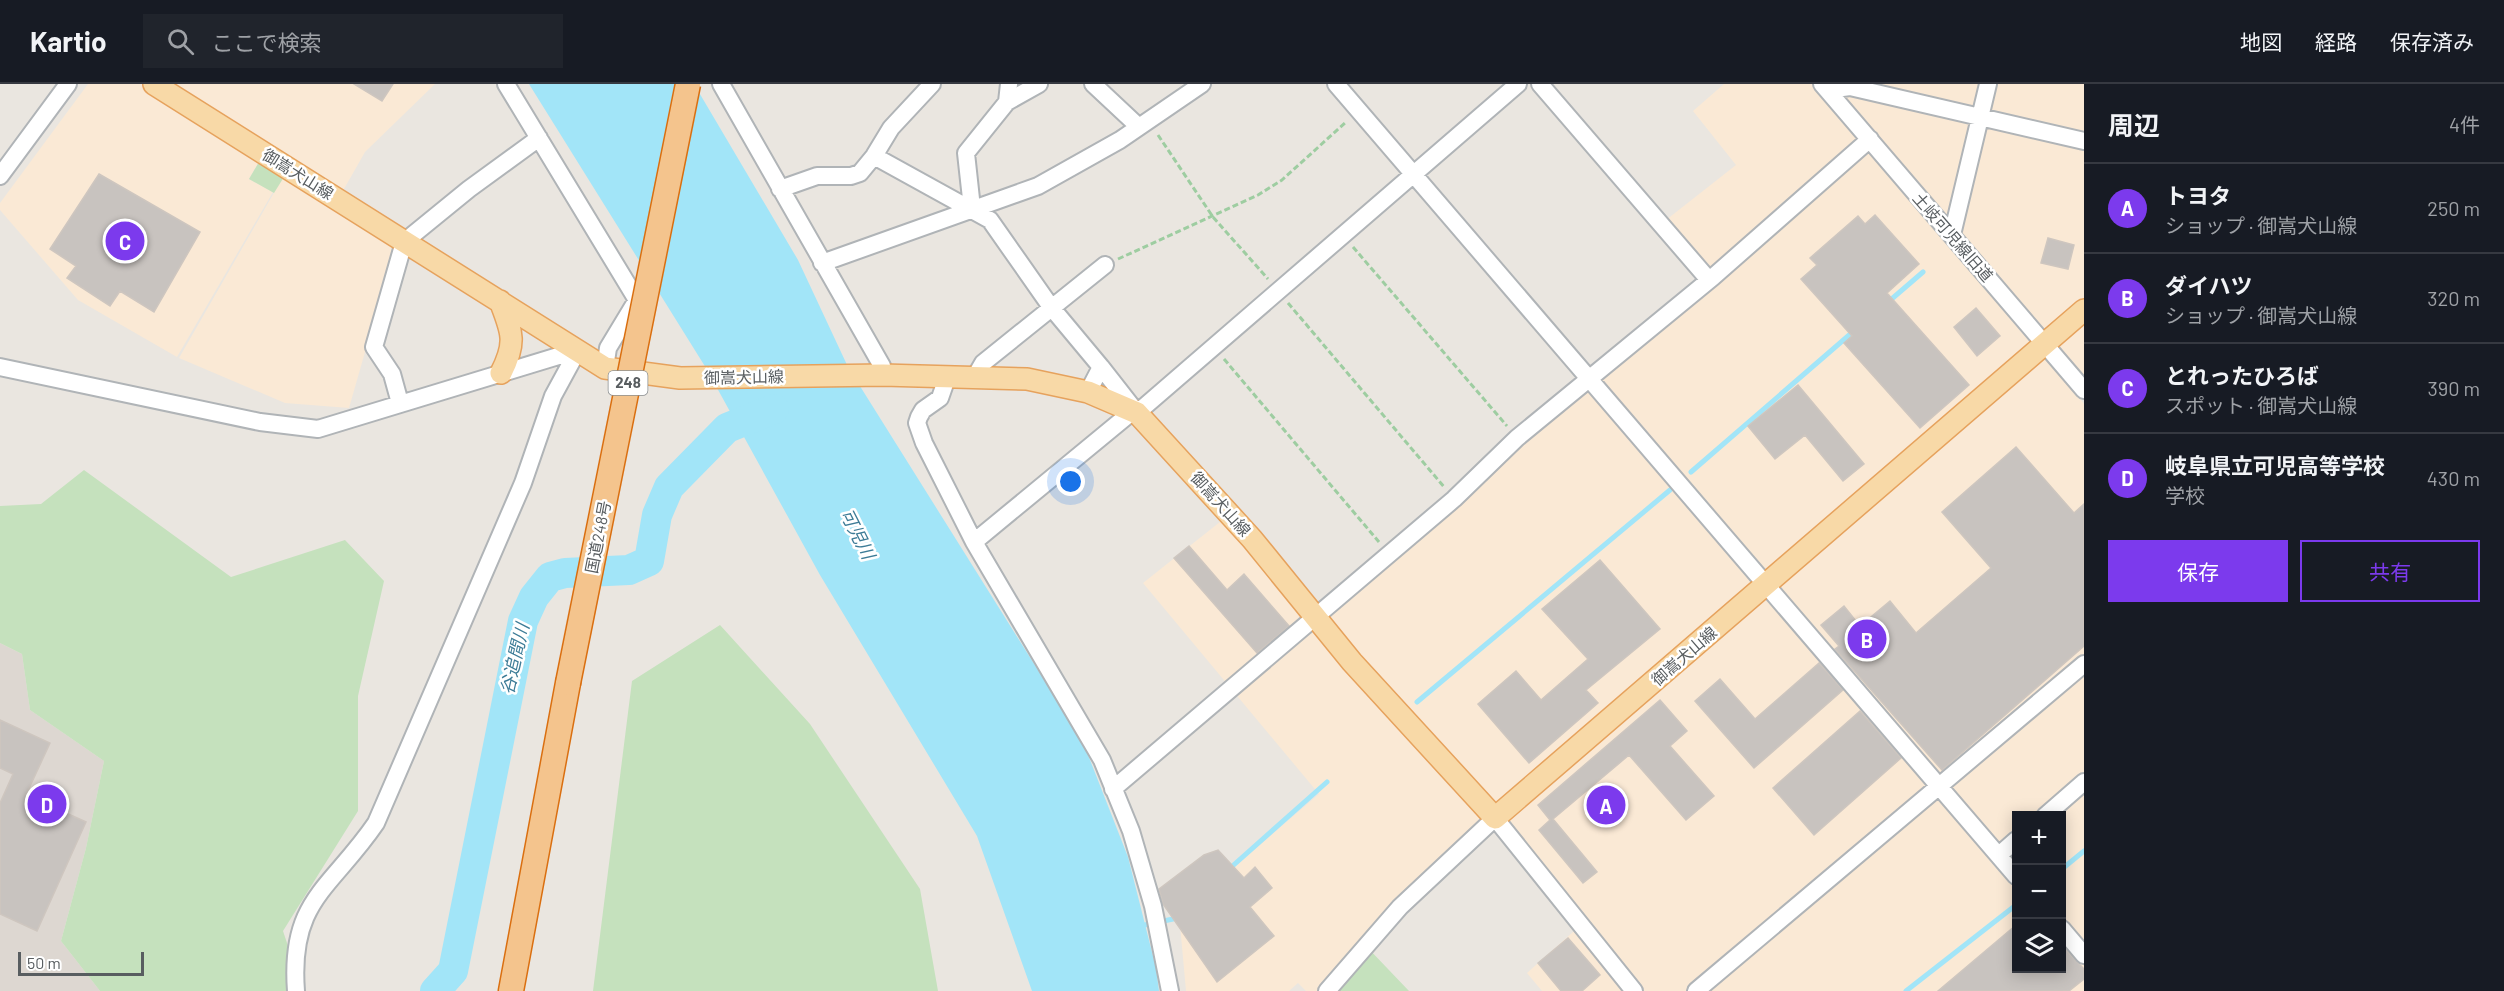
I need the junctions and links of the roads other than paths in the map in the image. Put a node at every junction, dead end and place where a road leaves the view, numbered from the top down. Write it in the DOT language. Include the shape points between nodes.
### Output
graph roads {
  1 [pos="68,84"];
  2 [pos="154,84"];
  3 [pos="506,84"];
  4 [pos="688,84"];
  5 [pos="721,84"];
  6 [pos="932,84"];
  7 [pos="1009,84"];
  8 [pos="1040,84"];
  9 [pos="1094,84"];
  10 [pos="1202,84"];
  11 [pos="1336,84"];
  12 [pos="1518,84"];
  13 [pos="1540,84"];
  14 [pos="1988,84"];
  15 [pos="1824,87"];
  16 [pos="1007,102"];
  17 [pos="1980,117"];
  18 [pos="1144,124"];
  19 [pos="539,138"];
  20 [pos="1870,139"];
  21 [pos="2084,141"];
  22 [pos="874,156"];
  23 [pos="1414,171"];
  24 [pos="0,176"];
  25 [pos="780,189"];
  26 [pos="972,208"];
  27 [pos="1952,236"];
  28 [pos="404,242"];
  29 [pos="822,263"];
  30 [pos="1105,265"];
  31 [pos="1709,280"];
  32 [pos="500,301"];
  33 [pos="1051,307"];
  34 [pos="2084,310"];
  35 [pos="2045,344"];
  36 [pos="578,350"];
  37 [pos="0,367"];
  38 [pos="1101,367"];
  39 [pos="605,368"];
  40 [pos="501,373"];
  41 [pos="883,375"];
  42 [pos="948,375"];
  43 [pos="976,375"];
  44 [pos="1588,380"];
  45 [pos="2084,390"];
  46 [pos="1088,392"];
  47 [pos="400,403"];
  48 [pos="1135,412"];
  49 [pos="974,542"];
  50 [pos="1765,586"];
  51 [pos="1315,618"];
  52 [pos="2084,664"];
  53 [pos="2084,782"];
  54 [pos="1940,786"];
  55 [pos="1113,789"];
  56 [pos="2051,811"];
  57 [pos="1495,818"];
  58 [pos="2012,844"];
  59 [pos="1999,855"];
  60 [pos="2012,871"];
  61 [pos="2066,935"];
  62 [pos="2084,955"];
  63 [pos="296,991"];
  64 [pos="512,991"];
  65 [pos="1170,991"];
  66 [pos="1327,991"];
  67 [pos="1634,991"];
  68 [pos="1696,991"];
  1 -- 24 [label="street"];
  2 -- 28 [label="main road, 御嵩犬山線"];
  3 -- 19 [label="street"];
  4 -- 64 [label="highway, 国道248号 / 248, bridge" via="568,682"];
  5 -- 25 [label="street"];
  6 -- 22 [label="street" via="891,128"];
  7 -- 16 [label="street"];
  8 -- 16 [label="street"];
  9 -- 18 [label="street"];
  10 -- 18 [label="street"];
  11 -- 23 [label="street"];
  12 -- 23 [label="street"];
  13 -- 31 [label="street"];
  14 -- 17 [label="street"];
  15 -- 17 [label="street" via="1850,87"];
  15 -- 20 [label="street, 土岐可児線旧道"];
  16 -- 26 [label="street" via="966,153"];
  17 -- 21 [label="street"];
  17 -- 27 [label="street"];
  18 -- 26 [label="street" via="1038,186"];
  19 -- 28 [label="street"];
  19 -- 39 [label="street" via="637,300 608,348"];
  20 -- 27 [label="street, 土岐可児線旧道"];
  20 -- 31 [label="street"];
  22 -- 25 [label="street" via="860,173 817,176"];
  22 -- 26 [label="street"];
  23 -- 44 [label="street"];
  23 -- 48 [label="street"];
  25 -- 29 [label="street"];
  26 -- 29 [label="street"];
  26 -- 33 [label="street" via="990,220"];
  27 -- 35 [label="street, 土岐可児線旧道"];
  28 -- 32 [label="main road, 御嵩犬山線"];
  28 -- 47 [label="street" via="374,347 392,374"];
  29 -- 41 [label="street" via="882,366"];
  30 -- 33 [label="street"];
  31 -- 44 [label="street"];
  32 -- 36 [label="main road, 御嵩犬山線"];
  32 -- 40 [label="main road" via="512,334 510,356"];
  33 -- 38 [label="street"];
  33 -- 43 [label="street" via="983,363"];
  34 -- 35 [label="main road, 御嵩犬山線"];
  35 -- 45 [label="street, 土岐可児線旧道"];
  35 -- 50 [label="main road, 御嵩犬山線"];
  36 -- 39 [label="main road, 御嵩犬山線"];
  36 -- 40 [label="street"];
  36 -- 63 [label="street" via="553,396 523,483 376,823 356,853 320,889 301,923 294,962"];
  37 -- 47 [label="street" via="288,427 318,429"];
  38 -- 46 [label="street"];
  38 -- 48 [label="street"];
  39 -- 41 [label="main road, 御嵩犬山線" via="680,378"];
  40 -- 47 [label="street"];
  41 -- 42 [label="main road, 御嵩犬山線"];
  42 -- 43 [label="main road, 御嵩犬山線"];
  42 -- 49 [label="street" via="940,398 923,410 917,423"];
  43 -- 46 [label="main road, 御嵩犬山線" via="1027,379"];
  44 -- 50 [label="street"];
  44 -- 51 [label="street"];
  46 -- 48 [label="main road, 御嵩犬山線"];
  48 -- 49 [label="street"];
  48 -- 51 [label="main road, 御嵩犬山線" via="1252,539"];
  49 -- 55 [label="street" via="1066,694 1102,760"];
  50 -- 54 [label="street"];
  50 -- 57 [label="main road, 御嵩犬山線"];
  51 -- 55 [label="street"];
  51 -- 57 [label="main road, 御嵩犬山線"];
  52 -- 54 [label="street"];
  53 -- 56 [label="street"];
  54 -- 59 [label="street"];
  54 -- 68 [label="street"];
  55 -- 65 [label="street" via="1131,831 1157,922"];
  57 -- 66 [label="street" via="1400,907"];
  57 -- 67 [label="street"];
  58 -- 59 [label="street"];
  59 -- 60 [label="street"];
  61 -- 62 [label="street"];
}
